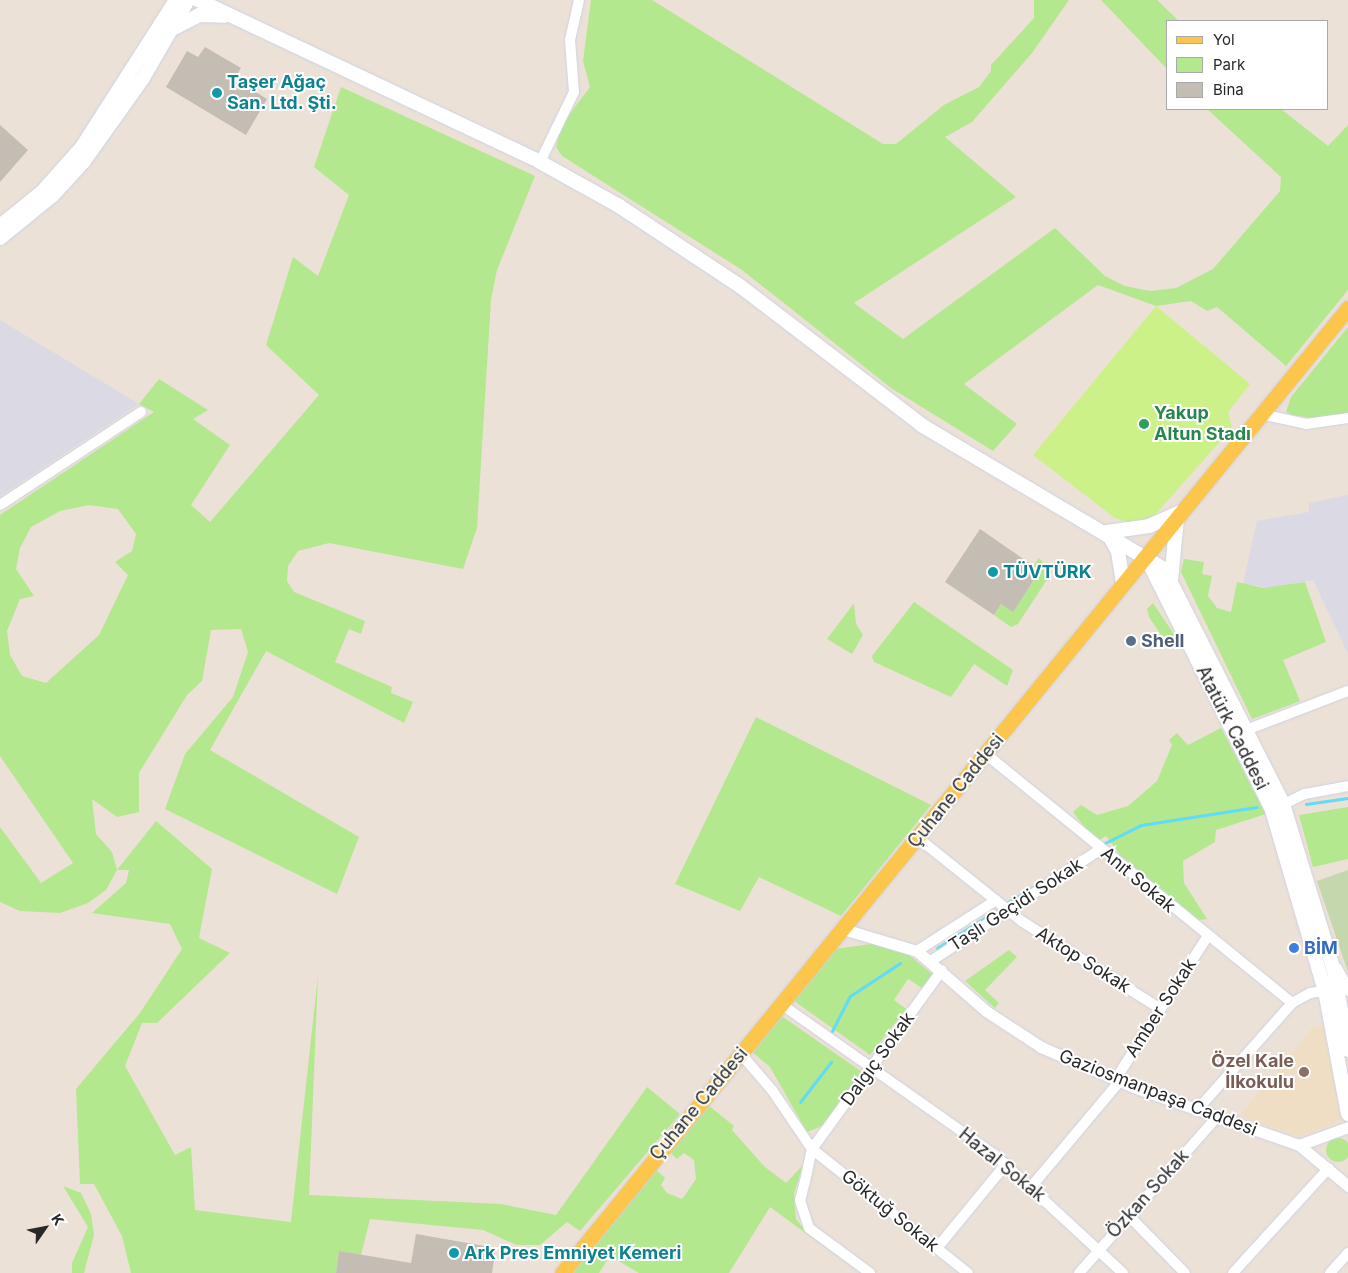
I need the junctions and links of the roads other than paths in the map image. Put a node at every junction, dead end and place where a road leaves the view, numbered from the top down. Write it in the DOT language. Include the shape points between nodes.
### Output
graph roads {
  1 [pos="176,0"];
  2 [pos="188,0"];
  3 [pos="198,0"];
  4 [pos="220,0"];
  5 [pos="578,0"];
  6 [pos="232,17"];
  7 [pos="171,30"];
  8 [pos="540,162"];
  9 [pos="0,226"];
  10 [pos="0,238"];
  11 [pos="1348,308"];
  12 [pos="141,412"];
  13 [pos="1261,414"];
  14 [pos="1348,418"];
  15 [pos="0,505"];
  16 [pos="1178,514"];
  17 [pos="1107,532"];
  18 [pos="1146,556"];
  19 [pos="1171,581"];
  20 [pos="1123,583"];
  21 [pos="1348,692"];
  22 [pos="1241,732"];
  23 [pos="987,755"];
  24 [pos="1348,786"];
  25 [pos="1278,807"];
  26 [pos="918,838"];
  27 [pos="1101,849"];
  28 [pos="996,900"];
  29 [pos="1007,910"];
  30 [pos="843,929"];
  31 [pos="1207,937"];
  32 [pos="917,951"];
  33 [pos="931,961"];
  34 [pos="942,970"];
  35 [pos="1337,990"];
  36 [pos="1292,1003"];
  37 [pos="781,1004"];
  38 [pos="1159,1008"];
  39 [pos="1340,1019"];
  40 [pos="1348,1050"];
  41 [pos="740,1054"];
  42 [pos="872,1067"];
  43 [pos="1117,1081"];
  44 [pos="1198,1109"];
  45 [pos="1348,1114"];
  46 [pos="1218,1116"];
  47 [pos="1348,1127"];
  48 [pos="1299,1145"];
  49 [pos="812,1149"];
  50 [pos="1006,1164"];
  51 [pos="1329,1168"];
  52 [pos="1348,1186"];
  53 [pos="1031,1187"];
  54 [pos="1128,1215"];
  55 [pos="937,1248"];
  56 [pos="1100,1249"];
  57 [pos="1348,1253"];
  58 [pos="562,1273"];
  59 [pos="870,1273"];
  60 [pos="968,1273"];
  61 [pos="1079,1273"];
  62 [pos="1123,1273"];
  63 [pos="1185,1273"];
  64 [pos="1233,1273"];
  65 [pos="1330,1273"];
  1 -- 9 [label="main road" via="78,153 43,191"];
  2 -- 7 [label="main road"];
  3 -- 6 [label="main road"];
  4 -- 6 [label="main road"];
  5 -- 8 [label="street" via="570,40 574,92"];
  6 -- 7 [label="main road" via="199,14"];
  6 -- 8 [label="main road"];
  7 -- 10 [label="main road" via="123,108 84,161 42,205"];
  8 -- 17 [label="main road" via="706,262 923,426"];
  11 -- 13 [label="main road, Çuhane Caddesi"];
  12 -- 15 [label="street"];
  13 -- 14 [label="street" via="1306,424"];
  13 -- 16 [label="main road, Çuhane Caddesi"];
  16 -- 17 [label="main road" via="1150,526"];
  16 -- 18 [label="main road, Çuhane Caddesi"];
  16 -- 19 [label="main road"];
  17 -- 18 [label="main road"];
  17 -- 20 [label="main road" via="1118,551"];
  18 -- 19 [label="main road, Atatürk Caddesi"];
  18 -- 20 [label="main road, Çuhane Caddesi"];
  18 -- 22 [label="main road, Atatürk Caddesi"];
  19 -- 22 [label="main road, Atatürk Caddesi"];
  20 -- 23 [label="main road, Çuhane Caddesi"];
  21 -- 22 [label="street"];
  22 -- 25 [label="main road, Atatürk Caddesi"];
  23 -- 26 [label="main road, Çuhane Caddesi"];
  23 -- 27 [label="street, Anıt Sokak"];
  24 -- 25 [label="street" via="1305,794"];
  25 -- 35 [label="main road, Atatürk Caddesi"];
  25 -- 35 [label="main road, Atatürk Caddesi" via="1329,955"];
  26 -- 28 [label="street, Aktop Sokak"];
  26 -- 30 [label="main road, Çuhane Caddesi"];
  27 -- 29 [label="street, Taşlı Geçidi Sokak"];
  27 -- 31 [label="street, Anıt Sokak"];
  28 -- 29 [label="street, Aktop Sokak"];
  28 -- 32 [label="street"];
  29 -- 33 [label="street, Taşlı Geçidi Sokak"];
  29 -- 38 [label="street, Aktop Sokak"];
  30 -- 32 [label="street, Gaziosmanpaşa Caddesi"];
  30 -- 37 [label="main road, Çuhane Caddesi"];
  31 -- 36 [label="street, Anıt Sokak"];
  31 -- 38 [label="street, Amber Sokak"];
  32 -- 33 [label="street, Gaziosmanpaşa Caddesi"];
  33 -- 34 [label="street, Gaziosmanpaşa Caddesi"];
  34 -- 42 [label="street, Dalgıç Sokak"];
  34 -- 43 [label="street, Gaziosmanpaşa Caddesi" via="1012,1031"];
  35 -- 36 [label="street" via="1304,995"];
  35 -- 39 [label="main road, Atatürk Caddesi"];
  36 -- 44 [label="street"];
  37 -- 41 [label="main road, Çuhane Caddesi"];
  37 -- 42 [label="street, Hazal Sokak"];
  38 -- 43 [label="street, Amber Sokak"];
  39 -- 40 [label="main road, Atatürk Caddesi"];
  39 -- 45 [label="main road, Atatürk Caddesi"];
  41 -- 49 [label="street, Göktuğ Sokak" via="772,1090"];
  41 -- 58 [label="main road, Çuhane Caddesi"];
  42 -- 49 [label="street, Dalgıç Sokak"];
  42 -- 50 [label="street, Hazal Sokak"];
  43 -- 44 [label="street, Gaziosmanpaşa Caddesi"];
  43 -- 53 [label="street, Amber Sokak"];
  44 -- 46 [label="street, Gaziosmanpaşa Caddesi"];
  46 -- 48 [label="street, Gaziosmanpaşa Caddesi"];
  46 -- 54 [label="street, Özkan Sokak"];
  47 -- 48 [label="street"];
  48 -- 51 [label="street, Gaziosmanpaşa Caddesi"];
  49 -- 55 [label="street, Göktuğ Sokak"];
  49 -- 59 [label="street" via="800,1201 802,1214 819,1236"];
  50 -- 53 [label="street, Hazal Sokak"];
  50 -- 55 [label="street"];
  51 -- 52 [label="street, Gaziosmanpaşa Caddesi"];
  51 -- 64 [label="street"];
  53 -- 56 [label="street, Hazal Sokak"];
  54 -- 56 [label="street, Özkan Sokak"];
  54 -- 63 [label="street"];
  55 -- 60 [label="street, Göktuğ Sokak"];
  56 -- 61 [label="street, Özkan Sokak"];
  56 -- 62 [label="street, Hazal Sokak"];
  57 -- 65 [label="street"];
}
